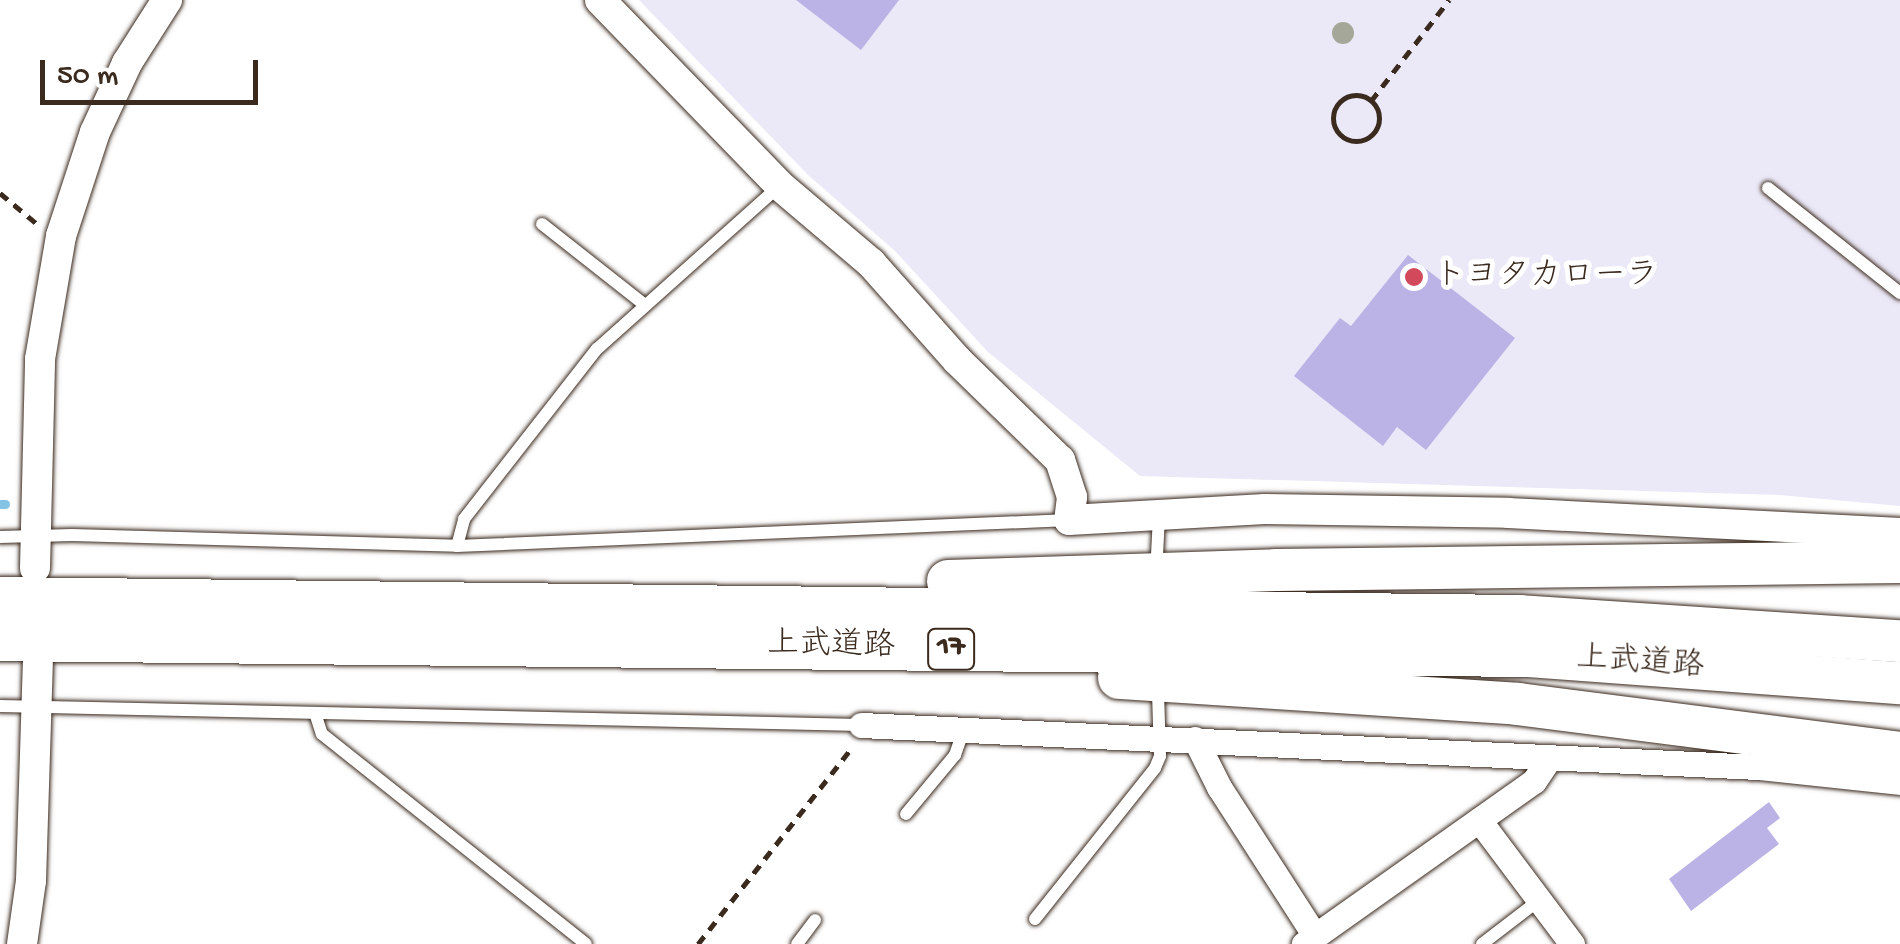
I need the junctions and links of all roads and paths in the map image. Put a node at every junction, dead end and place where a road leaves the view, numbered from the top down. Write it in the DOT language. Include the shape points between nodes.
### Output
graph roads {
  1 [pos="167,0"];
  2 [pos="600,0"];
  3 [pos="1449,0"];
  4 [pos="1371,101"];
  5 [pos="780,185"];
  6 [pos="1768,188"];
  7 [pos="0,194"];
  8 [pos="542,224"];
  9 [pos="61,236"];
  10 [pos="1900,293"];
  11 [pos="644,305"];
  12 [pos="1160,516"];
  13 [pos="1069,520"];
  14 [pos="1900,533"];
  15 [pos="35,535"];
  16 [pos="0,537"];
  17 [pos="458,546"];
  18 [pos="1157,554"];
  19 [pos="1900,562"];
  20 [pos="35,568"];
  21 [pos="0,598"];
  22 [pos="663,604"];
  23 [pos="0,640"];
  24 [pos="1900,641"];
  25 [pos="688,646"];
  26 [pos="38,663"];
  27 [pos="1900,683"];
  28 [pos="1158,692"];
  29 [pos="0,706"];
  30 [pos="37,708"];
  31 [pos="316,713"];
  32 [pos="861,724"];
  33 [pos="965,726"];
  34 [pos="1160,736"];
  35 [pos="1195,739"];
  36 [pos="1900,753"];
  37 [pos="1548,760"];
  38 [pos="1900,782"];
  39 [pos="906,814"];
  40 [pos="1480,820"];
  41 [pos="1538,901"];
  42 [pos="1035,919"];
  43 [pos="816,920"];
  44 [pos="1310,940"];
  45 [pos="22,944"];
  46 [pos="586,944"];
  47 [pos="698,944"];
  48 [pos="796,944"];
  49 [pos="1482,944"];
  50 [pos="1572,944"];
  1 -- 9 [label="street" via="94,132"];
  2 -- 5 [label="street"];
  3 -- 4 [label="path"];
  4 -- 4 [label="path" via="1377,128 1359,141 1344,138 1333,120 1337,105 1350,96"];
  5 -- 11 [label="lane"];
  5 -- 13 [label="street" via="871,263 957,360 1060,460 1072,497"];
  6 -- 10 [label="lane"];
  7 -- 9 [label="path"];
  8 -- 11 [label="lane"];
  9 -- 15 [label="street" via="40,359"];
  11 -- 17 [label="lane" via="582,366 464,519"];
  12 -- 13 [label="street"];
  12 -- 14 [label="street" via="1264,508 1489,512"];
  12 -- 18 [label="lane"];
  13 -- 17 [label="lane"];
  15 -- 16 [label="lane"];
  15 -- 17 [label="lane"];
  15 -- 20 [label="street"];
  19 -- 22 [label="highway" via="896,582"];
  21 -- 22 [label="highway, 上武道路 / 17"];
  22 -- 24 [label="highway, 上武道路 / 17" via="1520,616"];
  23 -- 25 [label="highway, 上武道路 / 17"];
  25 -- 27 [label="highway, 上武道路 / 17" via="1529,656"];
  25 -- 36 [label="highway" via="1518,704"];
  26 -- 30 [label="street"];
  28 -- 34 [label="lane"];
  29 -- 30 [label="lane"];
  30 -- 31 [label="lane"];
  30 -- 45 [label="street"];
  31 -- 32 [label="lane"];
  31 -- 46 [label="lane" via="322,734"];
  32 -- 33 [label="street"];
  32 -- 47 [label="path" via="852,750"];
  33 -- 34 [label="street"];
  33 -- 39 [label="lane" via="955,755"];
  34 -- 35 [label="street"];
  34 -- 42 [label="lane" via="1154,768"];
  35 -- 37 [label="street"];
  35 -- 44 [label="street"];
  37 -- 38 [label="street" via="1758,767"];
  37 -- 40 [label="street" via="1534,780"];
  40 -- 41 [label="street"];
  40 -- 44 [label="street"];
  41 -- 49 [label="lane"];
  41 -- 50 [label="street"];
  43 -- 48 [label="lane"];
}
